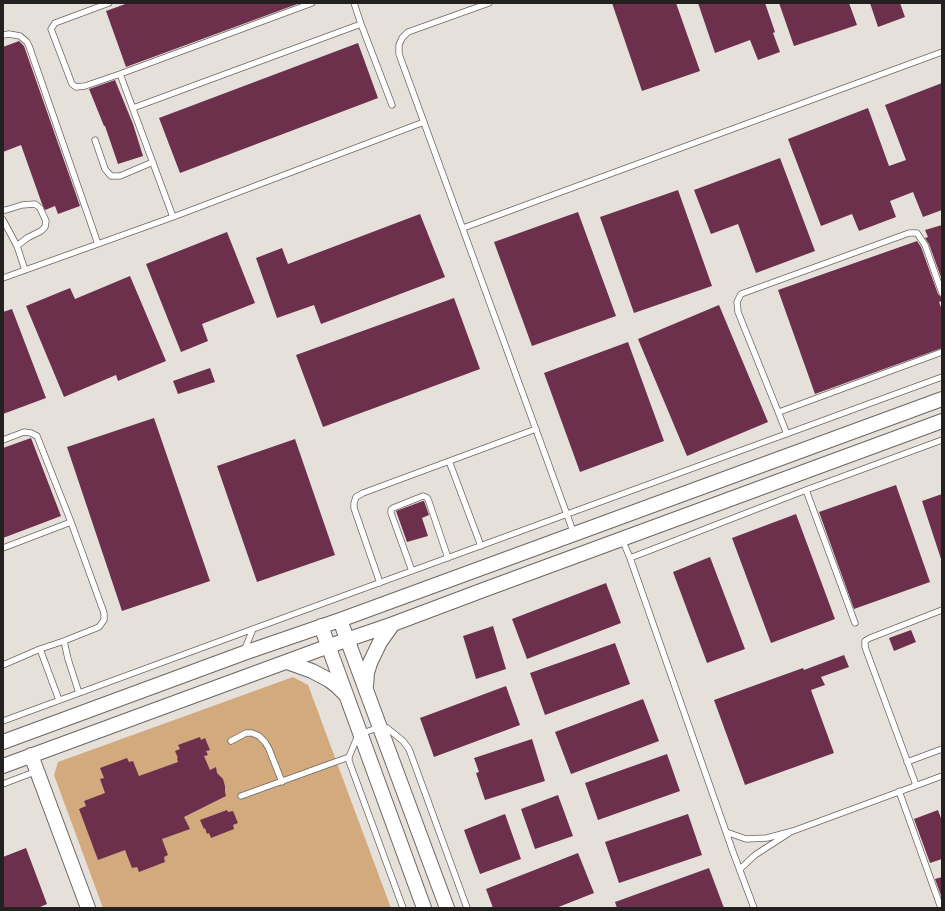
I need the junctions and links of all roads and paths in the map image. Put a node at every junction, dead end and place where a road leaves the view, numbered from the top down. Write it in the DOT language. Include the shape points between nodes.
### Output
graph roads {
  1 [pos="108,3"];
  2 [pos="312,3"];
  3 [pos="354,3"];
  4 [pos="489,3"];
  5 [pos="361,24"];
  6 [pos="3,35"];
  7 [pos="942,52"];
  8 [pos="120,74"];
  9 [pos="392,105"];
  10 [pos="133,108"];
  11 [pos="424,122"];
  12 [pos="95,140"];
  13 [pos="153,162"];
  14 [pos="3,210"];
  15 [pos="173,217"];
  16 [pos="3,220"];
  17 [pos="463,228"];
  18 [pos="98,244"];
  19 [pos="17,246"];
  20 [pos="25,270"];
  21 [pos="3,278"];
  22 [pos="942,293"];
  23 [pos="942,352"];
  24 [pos="942,377"];
  25 [pos="942,399"];
  26 [pos="779,412"];
  27 [pos="942,421"];
  28 [pos="536,429"];
  29 [pos="787,434"];
  30 [pos="3,440"];
  31 [pos="942,440"];
  32 [pos="449,461"];
  33 [pos="806,490"];
  34 [pos="567,515"];
  35 [pos="71,522"];
  36 [pos="594,527"];
  37 [pos="574,534"];
  38 [pos="622,538"];
  39 [pos="481,546"];
  40 [pos="600,547"];
  41 [pos="3,548"];
  42 [pos="448,558"];
  43 [pos="630,558"];
  44 [pos="412,571"];
  45 [pos="380,583"];
  46 [pos="942,610"];
  47 [pos="340,620"];
  48 [pos="393,624"];
  49 [pos="856,624"];
  50 [pos="321,626"];
  51 [pos="253,629"];
  52 [pos="348,640"];
  53 [pos="64,641"];
  54 [pos="329,646"];
  55 [pos="40,649"];
  56 [pos="244,653"];
  57 [pos="287,662"];
  58 [pos="3,665"];
  59 [pos="366,690"];
  60 [pos="80,693"];
  61 [pos="346,696"];
  62 [pos="59,700"];
  63 [pos="3,721"];
  64 [pos="380,727"];
  65 [pos="360,734"];
  66 [pos="231,741"];
  67 [pos="3,742"];
  68 [pos="942,749"];
  69 [pos="31,755"];
  70 [pos="349,757"];
  71 [pos="907,762"];
  72 [pos="3,766"];
  73 [pos="37,771"];
  74 [pos="942,776"];
  75 [pos="282,782"];
  76 [pos="3,784"];
  77 [pos="916,785"];
  78 [pos="898,792"];
  79 [pos="241,796"];
  80 [pos="793,831"];
  81 [pos="726,832"];
  82 [pos="740,869"];
  83 [pos="88,908"];
  84 [pos="403,908"];
  85 [pos="424,908"];
  86 [pos="447,908"];
  87 [pos="467,908"];
  88 [pos="754,908"];
  89 [pos="941,908"];
  1 -- 8 [label="lane" via="55,23 51,29 72,84 76,87"];
  2 -- 8 [label="lane"];
  3 -- 5 [label="lane"];
  4 -- 11 [label="lane" via="408,32 402,38 399,54"];
  5 -- 9 [label="lane"];
  5 -- 10 [label="lane"];
  6 -- 18 [label="lane" via="20,36 30,46"];
  7 -- 17 [label="lane"];
  8 -- 10 [label="lane"];
  10 -- 13 [label="lane"];
  11 -- 15 [label="lane"];
  11 -- 17 [label="lane"];
  12 -- 13 [label="lane" via="110,176 120,176"];
  13 -- 15 [label="lane"];
  14 -- 19 [label="lane" via="35,204 40,208 46,221 41,231"];
  15 -- 18 [label="lane"];
  16 -- 19 [label="lane"];
  17 -- 28 [label="lane"];
  18 -- 20 [label="lane"];
  19 -- 20 [label="lane"];
  20 -- 21 [label="lane"];
  22 -- 26 [label="lane" via="925,245 917,233 909,233 740,294 737,302 738,312"];
  23 -- 26 [label="lane"];
  24 -- 29 [label="lane"];
  25 -- 36 [label="street"];
  26 -- 29 [label="lane"];
  27 -- 38 [label="street"];
  28 -- 32 [label="lane"];
  28 -- 34 [label="lane"];
  29 -- 34 [label="lane"];
  30 -- 35 [label="lane" via="24,432 37,436"];
  31 -- 33 [label="lane"];
  32 -- 39 [label="lane"];
  32 -- 45 [label="lane" via="363,493 356,498 354,508"];
  33 -- 43 [label="lane"];
  33 -- 49 [label="lane"];
  34 -- 37 [label="lane"];
  34 -- 39 [label="lane"];
  35 -- 41 [label="lane"];
  35 -- 53 [label="lane" via="104,613 104,620 99,627"];
  36 -- 37 [label="street"];
  36 -- 40 [label="street"];
  37 -- 47 [label="street"];
  38 -- 40 [label="street"];
  38 -- 43 [label="lane"];
  39 -- 42 [label="lane"];
  40 -- 48 [label="street"];
  42 -- 44 [label="lane"];
  42 -- 44 [label="lane" via="428,499 423,496 391,510"];
  43 -- 81 [label="lane"];
  44 -- 45 [label="lane"];
  45 -- 51 [label="lane"];
  46 -- 71 [label="lane" via="865,641"];
  47 -- 50 [label="street"];
  47 -- 52 [label="street"];
  48 -- 52 [label="street"];
  48 -- 59 [label="street" via="380,642 370,663"];
  50 -- 54 [label="street"];
  50 -- 56 [label="street"];
  51 -- 56 [label="lane"];
  51 -- 60 [label="lane"];
  52 -- 54 [label="street"];
  52 -- 59 [label="street"];
  53 -- 55 [label="lane"];
  53 -- 60 [label="lane"];
  54 -- 57 [label="street"];
  54 -- 61 [label="street"];
  55 -- 58 [label="lane"];
  55 -- 62 [label="lane"];
  56 -- 67 [label="street"];
  57 -- 61 [label="street" via="329,680"];
  57 -- 69 [label="street"];
  59 -- 64 [label="street"];
  60 -- 62 [label="lane"];
  61 -- 65 [label="street"];
  62 -- 63 [label="lane"];
  64 -- 65 [label="lane"];
  64 -- 86 [label="street"];
  64 -- 87 [label="lane" via="386,728 404,741 409,749"];
  65 -- 70 [label="lane"];
  65 -- 85 [label="street"];
  66 -- 75 [label="lane" via="246,734 259,736 269,749"];
  68 -- 71 [label="lane"];
  69 -- 72 [label="street"];
  69 -- 73 [label="street"];
  70 -- 75 [label="lane"];
  70 -- 84 [label="lane"];
  71 -- 77 [label="lane"];
  73 -- 76 [label="lane"];
  73 -- 83 [label="street"];
  74 -- 77 [label="lane"];
  75 -- 79 [label="lane"];
  77 -- 78 [label="lane"];
  78 -- 80 [label="lane"];
  78 -- 89 [label="lane"];
  80 -- 81 [label="lane" via="767,838 746,839"];
  80 -- 82 [label="lane" via="755,855"];
  81 -- 82 [label="lane"];
  82 -- 88 [label="lane"];
}
